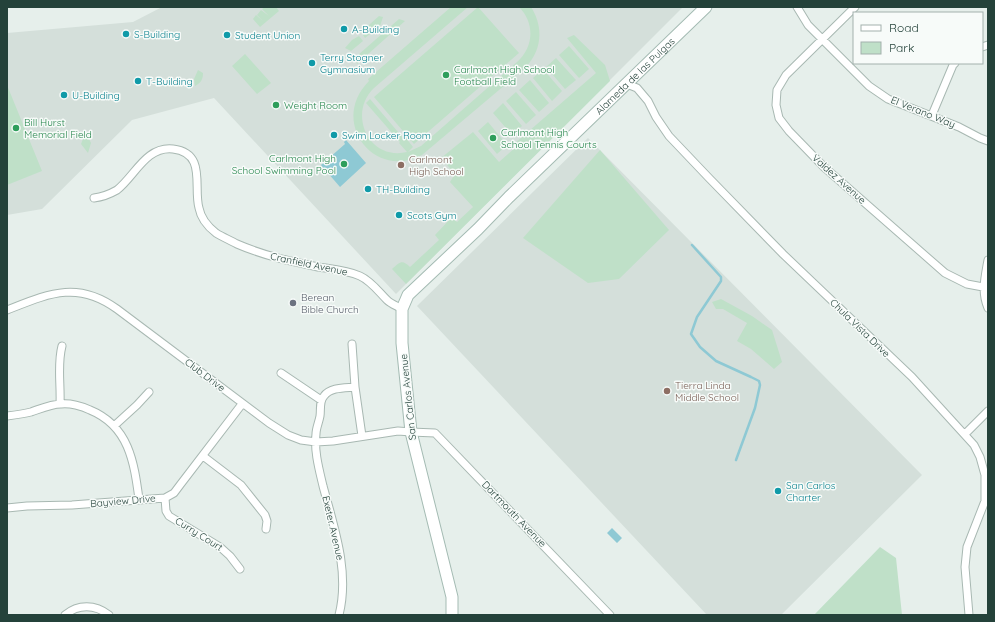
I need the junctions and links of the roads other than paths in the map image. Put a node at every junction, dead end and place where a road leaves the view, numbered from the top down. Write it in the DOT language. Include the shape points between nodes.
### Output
graph roads {
  1 [pos="706,7"];
  2 [pos="797,7"];
  3 [pos="855,7"];
  4 [pos="822,39"];
  5 [pos="954,64"];
  6 [pos="627,84"];
  7 [pos="932,115"];
  8 [pos="988,141"];
  9 [pos="94,198"];
  10 [pos="478,229"];
  11 [pos="988,260"];
  12 [pos="983,287"];
  13 [pos="988,308"];
  14 [pos="402,309"];
  15 [pos="7,310"];
  16 [pos="352,344"];
  17 [pos="62,346"];
  18 [pos="281,373"];
  19 [pos="355,387"];
  20 [pos="149,392"];
  21 [pos="321,400"];
  22 [pos="60,404"];
  23 [pos="242,404"];
  24 [pos="988,412"];
  25 [pos="7,416"];
  26 [pos="114,426"];
  27 [pos="410,432"];
  28 [pos="965,434"];
  29 [pos="362,436"];
  30 [pos="316,442"];
  31 [pos="203,456"];
  32 [pos="164,498"];
  33 [pos="139,499"];
  34 [pos="7,508"];
  35 [pos="266,529"];
  36 [pos="240,569"];
  37 [pos="65,615"];
  38 [pos="108,615"];
  39 [pos="338,615"];
  40 [pos="452,615"];
  41 [pos="610,615"];
  42 [pos="970,615"];
  1 -- 6 [label="main road, Alameda de las Pulgas"];
  2 -- 4 [label="street, El Verano Way" via="808,26"];
  3 -- 4 [label="street, Valdez Avenue"];
  4 -- 7 [label="street, El Verano Way" via="869,86 888,99"];
  4 -- 12 [label="street, Valdez Avenue" via="786,75 777,90 776,105 779,118 789,132 824,167 945,273 967,284"];
  5 -- 7 [label="street"];
  6 -- 10 [label="main road, Alameda de las Pulgas"];
  6 -- 28 [label="street, Chula Vista Drive" via="637,88 669,136 708,177 783,254 912,377"];
  7 -- 8 [label="street, El Verano Way"];
  9 -- 14 [label="street, Cranfield Avenue" via="118,189 158,150 182,151 190,156 197,172 196,195 201,215 205,223 217,234 271,257 360,276 370,282 388,302"];
  10 -- 14 [label="main road, San Carlos Avenue" via="408,295"];
  11 -- 12 [label="street"];
  12 -- 13 [label="street"];
  14 -- 27 [label="main road, San Carlos Avenue" via="402,343"];
  15 -- 23 [label="street, Club Drive" via="58,292 94,296 111,305"];
  16 -- 19 [label="street"];
  17 -- 22 [label="street" via="59,366"];
  18 -- 21 [label="street"];
  19 -- 21 [label="street" via="326,393"];
  19 -- 29 [label="street"];
  20 -- 26 [label="street"];
  21 -- 30 [label="street, Exeter Avenue"];
  22 -- 25 [label="street"];
  22 -- 26 [label="street" via="90,410"];
  23 -- 30 [label="street, Club Drive" via="288,435"];
  23 -- 31 [label="street, Bayview Drive"];
  24 -- 28 [label="street"];
  26 -- 33 [label="street" via="131,456"];
  27 -- 29 [label="street, Club Drive"];
  27 -- 40 [label="main road, San Carlos Avenue" via="452,597"];
  27 -- 41 [label="street, Dartmouth Avenue" via="435,433"];
  28 -- 42 [label="street, Chula Vista Drive" via="980,457 985,475 985,501 967,547 965,567"];
  29 -- 30 [label="street, Club Drive"];
  30 -- 39 [label="street, Exeter Avenue" via="318,462 342,568"];
  31 -- 32 [label="street, Bayview Drive" via="174,493"];
  31 -- 35 [label="street" via="241,485 265,515"];
  32 -- 33 [label="street, Bayview Drive"];
  32 -- 36 [label="street, Curry Court" via="169,516 220,547"];
  33 -- 34 [label="street, Bayview Drive"];
  37 -- 38 [label="street" via="73,609 82,607 100,609"];
}
